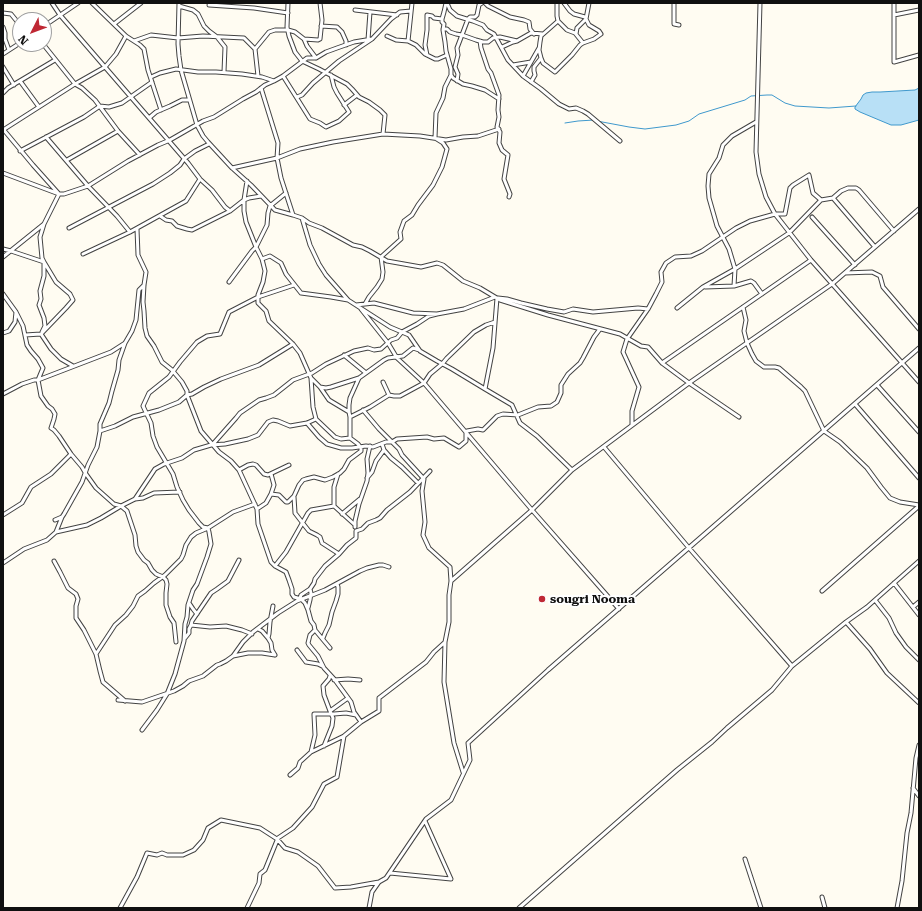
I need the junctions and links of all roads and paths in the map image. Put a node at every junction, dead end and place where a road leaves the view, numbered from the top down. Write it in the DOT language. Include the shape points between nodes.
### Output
graph roads {
  1 [pos="52,3"];
  2 [pos="78,3"];
  3 [pos="92,3"];
  4 [pos="141,3"];
  5 [pos="254,3"];
  6 [pos="288,3"];
  7 [pos="320,3"];
  8 [pos="412,3"];
  9 [pos="447,3"];
  10 [pos="484,3"];
  11 [pos="557,3"];
  12 [pos="564,3"];
  13 [pos="590,3"];
  14 [pos="674,3"];
  15 [pos="760,3"];
  16 [pos="894,3"];
  17 [pos="179,5"];
  18 [pos="209,5"];
  19 [pos="254,8"];
  20 [pos="355,10"];
  21 [pos="919,10"];
  22 [pos="411,11"];
  23 [pos="370,12"];
  24 [pos="288,13"];
  25 [pos="60,15"];
  26 [pos="397,15"];
  27 [pos="894,15"];
  28 [pos="442,19"];
  29 [pos="468,19"];
  30 [pos="586,19"];
  31 [pos="52,20"];
  32 [pos="558,22"];
  33 [pos="114,24"];
  34 [pos="679,25"];
  35 [pos="321,26"];
  36 [pos="3,27"];
  37 [pos="443,29"];
  38 [pos="288,30"];
  39 [pos="534,34"];
  40 [pos="543,34"];
  41 [pos="576,34"];
  42 [pos="462,35"];
  43 [pos="126,36"];
  44 [pos="387,36"];
  45 [pos="217,37"];
  46 [pos="178,38"];
  47 [pos="496,38"];
  48 [pos="304,39"];
  49 [pos="370,39"];
  50 [pos="134,41"];
  51 [pos="408,41"];
  52 [pos="480,41"];
  53 [pos="517,41"];
  54 [pos="584,42"];
  55 [pos="346,45"];
  56 [pos="502,47"];
  57 [pos="540,47"];
  58 [pos="12,48"];
  59 [pos="255,49"];
  60 [pos="9,50"];
  61 [pos="49,52"];
  62 [pos="3,54"];
  63 [pos="427,55"];
  64 [pos="447,55"];
  65 [pos="919,55"];
  66 [pos="316,58"];
  67 [pos="541,58"];
  68 [pos="55,60"];
  69 [pos="302,61"];
  70 [pos="530,62"];
  71 [pos="513,65"];
  72 [pos="3,67"];
  73 [pos="105,67"];
  74 [pos="182,70"];
  75 [pos="224,72"];
  76 [pos="325,72"];
  77 [pos="331,75"];
  78 [pos="258,76"];
  79 [pos="283,76"];
  80 [pos="451,76"];
  81 [pos="523,76"];
  82 [pos="151,77"];
  83 [pos="20,81"];
  84 [pos="274,81"];
  85 [pos="457,81"];
  86 [pos="152,82"];
  87 [pos="531,82"];
  88 [pos="75,84"];
  89 [pos="14,85"];
  90 [pos="261,88"];
  91 [pos="3,92"];
  92 [pos="357,95"];
  93 [pos="131,97"];
  94 [pos="297,98"];
  95 [pos="499,99"];
  96 [pos="189,100"];
  97 [pos="344,104"];
  98 [pos="100,106"];
  99 [pos="39,107"];
  100 [pos="161,110"];
  101 [pos="149,118"];
  102 [pos="756,122"];
  103 [pos="197,125"];
  104 [pos="499,129"];
  105 [pos="3,130"];
  106 [pos="118,131"];
  107 [pos="383,134"];
  108 [pos="46,137"];
  109 [pos="435,138"];
  110 [pos="169,141"];
  111 [pos="620,141"];
  112 [pos="209,144"];
  113 [pos="20,151"];
  114 [pos="140,155"];
  115 [pos="277,158"];
  116 [pos="184,159"];
  117 [pos="66,160"];
  118 [pos="232,168"];
  119 [pos="3,173"];
  120 [pos="200,179"];
  121 [pos="247,181"];
  122 [pos="88,186"];
  123 [pos="286,193"];
  124 [pos="59,194"];
  125 [pos="261,196"];
  126 [pos="509,197"];
  127 [pos="833,198"];
  128 [pos="244,200"];
  129 [pos="821,200"];
  130 [pos="270,206"];
  131 [pos="109,208"];
  132 [pos="919,208"];
  133 [pos="230,211"];
  134 [pos="775,214"];
  135 [pos="293,215"];
  136 [pos="160,216"];
  137 [pos="812,217"];
  138 [pos="302,218"];
  139 [pos="44,224"];
  140 [pos="69,228"];
  141 [pos="137,229"];
  142 [pos="894,231"];
  143 [pos="130,232"];
  144 [pos="789,233"];
  145 [pos="723,238"];
  146 [pos="875,247"];
  147 [pos="256,248"];
  148 [pos="3,249"];
  149 [pos="11,251"];
  150 [pos="83,254"];
  151 [pos="3,256"];
  152 [pos="382,257"];
  153 [pos="262,259"];
  154 [pos="811,260"];
  155 [pos="44,262"];
  156 [pos="854,265"];
  157 [pos="735,269"];
  158 [pos="845,273"];
  159 [pos="229,282"];
  160 [pos="294,284"];
  161 [pos="832,284"];
  162 [pos="144,285"];
  163 [pos="734,286"];
  164 [pos="703,287"];
  165 [pos="3,294"];
  166 [pos="762,294"];
  167 [pos="258,297"];
  168 [pos="496,298"];
  169 [pos="348,300"];
  170 [pos="365,304"];
  171 [pos="356,305"];
  172 [pos="743,307"];
  173 [pos="677,308"];
  174 [pos="361,309"];
  175 [pos="648,309"];
  176 [pos="16,312"];
  177 [pos="437,314"];
  178 [pos="495,322"];
  179 [pos="600,329"];
  180 [pos="919,329"];
  181 [pos="402,332"];
  182 [pos="3,333"];
  183 [pos="41,334"];
  184 [pos="25,336"];
  185 [pos="627,338"];
  186 [pos="125,343"];
  187 [pos="388,343"];
  188 [pos="747,343"];
  189 [pos="293,344"];
  190 [pos="919,348"];
  191 [pos="420,351"];
  192 [pos="344,355"];
  193 [pos="397,358"];
  194 [pos="662,363"];
  195 [pos="902,363"];
  196 [pos="442,364"];
  197 [pos="74,366"];
  198 [pos="174,372"];
  199 [pos="310,374"];
  200 [pos="366,374"];
  201 [pos="312,378"];
  202 [pos="359,378"];
  203 [pos="38,380"];
  204 [pos="382,382"];
  205 [pos="919,382"];
  206 [pos="424,383"];
  207 [pos="689,383"];
  208 [pos="877,385"];
  209 [pos="320,387"];
  210 [pos="485,389"];
  211 [pos="3,394"];
  212 [pos="187,395"];
  213 [pos="389,395"];
  214 [pos="855,404"];
  215 [pos="363,410"];
  216 [pos="348,412"];
  217 [pos="146,413"];
  218 [pos="517,416"];
  219 [pos="350,417"];
  220 [pos="739,417"];
  221 [pos="316,419"];
  222 [pos="307,423"];
  223 [pos="632,425"];
  224 [pos="100,431"];
  225 [pos="824,431"];
  226 [pos="466,432"];
  227 [pos="919,432"];
  228 [pos="350,438"];
  229 [pos="392,442"];
  230 [pos="213,444"];
  231 [pos="382,444"];
  232 [pos="370,446"];
  233 [pos="360,447"];
  234 [pos="604,447"];
  235 [pos="384,450"];
  236 [pos="71,454"];
  237 [pos="167,463"];
  238 [pos="289,464"];
  239 [pos="239,470"];
  240 [pos="572,470"];
  241 [pos="430,471"];
  242 [pos="86,474"];
  243 [pos="271,474"];
  244 [pos="338,474"];
  245 [pos="367,478"];
  246 [pos="424,478"];
  247 [pos="919,478"];
  248 [pos="418,483"];
  249 [pos="180,492"];
  250 [pos="271,494"];
  251 [pos="294,496"];
  252 [pos="361,498"];
  253 [pos="135,499"];
  254 [pos="255,504"];
  255 [pos="919,505"];
  256 [pos="121,506"];
  257 [pos="334,506"];
  258 [pos="257,509"];
  259 [pos="532,510"];
  260 [pos="342,514"];
  261 [pos="3,515"];
  262 [pos="62,517"];
  263 [pos="56,520"];
  264 [pos="303,523"];
  265 [pos="355,525"];
  266 [pos="208,528"];
  267 [pos="356,531"];
  268 [pos="56,532"];
  269 [pos="689,548"];
  270 [pos="339,554"];
  271 [pos="238,560"];
  272 [pos="54,561"];
  273 [pos="919,561"];
  274 [pos="3,563"];
  275 [pos="275,566"];
  276 [pos="389,567"];
  277 [pos="163,577"];
  278 [pos="451,581"];
  279 [pos="894,583"];
  280 [pos="337,584"];
  281 [pos="310,589"];
  282 [pos="822,591"];
  283 [pos="310,596"];
  284 [pos="301,599"];
  285 [pos="875,600"];
  286 [pos="189,602"];
  287 [pos="919,602"];
  288 [pos="273,606"];
  289 [pos="913,607"];
  290 [pos="619,609"];
  291 [pos="308,610"];
  292 [pos="197,614"];
  293 [pos="919,615"];
  294 [pos="271,618"];
  295 [pos="846,622"];
  296 [pos="191,625"];
  297 [pos="258,628"];
  298 [pos="315,630"];
  299 [pos="252,634"];
  300 [pos="185,638"];
  301 [pos="268,638"];
  302 [pos="323,638"];
  303 [pos="176,642"];
  304 [pos="445,642"];
  305 [pos="330,648"];
  306 [pos="297,650"];
  307 [pos="96,654"];
  308 [pos="233,656"];
  309 [pos="919,660"];
  310 [pos="322,666"];
  311 [pos="792,666"];
  312 [pos="330,676"];
  313 [pos="335,680"];
  314 [pos="360,680"];
  315 [pos="327,681"];
  316 [pos="167,694"];
  317 [pos="348,698"];
  318 [pos="118,700"];
  319 [pos="125,701"];
  320 [pos="919,703"];
  321 [pos="331,713"];
  322 [pos="356,715"];
  323 [pos="361,722"];
  324 [pos="142,730"];
  325 [pos="344,736"];
  326 [pos="919,745"];
  327 [pos="324,746"];
  328 [pos="311,752"];
  329 [pos="464,773"];
  330 [pos="290,775"];
  331 [pos="913,788"];
  332 [pos="919,796"];
  333 [pos="425,822"];
  334 [pos="277,840"];
  335 [pos="745,858"];
  336 [pos="390,873"];
  337 [pos="379,882"];
  338 [pos="822,897"];
  339 [pos="120,908"];
  340 [pos="247,908"];
  341 [pos="368,908"];
  342 [pos="519,908"];
  343 [pos="761,908"];
  344 [pos="825,908"];
  345 [pos="898,908"];
  1 -- 25 [label="street"];
  2 -- 25 [label="street"];
  3 -- 33 [label="street"];
  4 -- 33 [label="street"];
  5 -- 19 [label="street"];
  6 -- 24 [label="street"];
  7 -- 35 [label="street"];
  8 -- 22 [label="street"];
  9 -- 28 [label="street"];
  9 -- 29 [label="street" via="457,16"];
  10 -- 29 [label="street" via="479,5 477,15"];
  10 -- 39 [label="street" via="510,17 529,22"];
  11 -- 32 [label="street"];
  12 -- 30 [label="street" via="574,14"];
  13 -- 30 [label="street"];
  14 -- 34 [label="street" via="674,24"];
  15 -- 102 [label="street"];
  16 -- 27 [label="street"];
  17 -- 45 [label="street" via="198,14 204,26"];
  17 -- 46 [label="street"];
  18 -- 19 [label="street"];
  19 -- 24 [label="street"];
  20 -- 23 [label="street"];
  21 -- 27 [label="street"];
  22 -- 26 [label="street" via="400,12"];
  22 -- 51 [label="street"];
  23 -- 26 [label="street"];
  23 -- 49 [label="street"];
  24 -- 38 [label="street"];
  25 -- 31 [label="street"];
  25 -- 73 [label="street"];
  26 -- 49 [label="street"];
  27 -- 65 [label="street" via="894,62"];
  28 -- 37 [label="street"];
  28 -- 63 [label="street" via="427,15"];
  29 -- 42 [label="street"];
  29 -- 47 [label="street" via="483,25"];
  30 -- 41 [label="street" via="577,28"];
  30 -- 54 [label="street" via="589,25 601,34"];
  32 -- 40 [label="street"];
  32 -- 41 [label="street"];
  33 -- 43 [label="street"];
  35 -- 48 [label="street" via="320,39"];
  35 -- 55 [label="street" via="337,27 342,32"];
  36 -- 60 [label="street"];
  37 -- 42 [label="street"];
  37 -- 64 [label="street"];
  38 -- 48 [label="street"];
  38 -- 59 [label="street" via="269,32"];
  38 -- 69 [label="street" via="292,45"];
  39 -- 40 [label="street"];
  39 -- 53 [label="street" via="531,33"];
  40 -- 57 [label="street"];
  41 -- 54 [label="street"];
  42 -- 52 [label="street"];
  42 -- 85 [label="street" via="457,48"];
  43 -- 50 [label="street"];
  43 -- 73 [label="street"];
  44 -- 51 [label="street"];
  45 -- 46 [label="street"];
  45 -- 59 [label="street" via="244,38"];
  45 -- 75 [label="street" via="225,47"];
  46 -- 50 [label="street" via="151,36"];
  46 -- 74 [label="street"];
  47 -- 52 [label="street" via="488,42"];
  47 -- 53 [label="street"];
  47 -- 56 [label="street"];
  48 -- 66 [label="street"];
  49 -- 55 [label="street"];
  49 -- 76 [label="street"];
  50 -- 82 [label="street" via="144,49"];
  51 -- 63 [label="street"];
  52 -- 95 [label="street"];
  53 -- 56 [label="street"];
  54 -- 67 [label="street" via="555,72 543,64"];
  55 -- 66 [label="street"];
  56 -- 71 [label="street"];
  57 -- 67 [label="street"];
  57 -- 70 [label="street"];
  58 -- 60 [label="street"];
  59 -- 78 [label="street"];
  60 -- 62 [label="street"];
  61 -- 68 [label="street"];
  63 -- 64 [label="street" via="435,59"];
  64 -- 80 [label="street"];
  66 -- 69 [label="street"];
  67 -- 87 [label="street" via="534,66 535,75"];
  68 -- 83 [label="street"];
  68 -- 88 [label="street"];
  69 -- 76 [label="street"];
  69 -- 79 [label="street"];
  70 -- 71 [label="street"];
  70 -- 81 [label="street"];
  71 -- 81 [label="street"];
  72 -- 89 [label="street"];
  73 -- 88 [label="street"];
  73 -- 93 [label="street"];
  74 -- 75 [label="street"];
  74 -- 82 [label="street" via="176,69"];
  74 -- 96 [label="street"];
  75 -- 78 [label="street"];
  76 -- 77 [label="street"];
  76 -- 94 [label="street"];
  77 -- 92 [label="street" via="347,84"];
  77 -- 97 [label="street" via="334,87"];
  78 -- 84 [label="street"];
  79 -- 84 [label="street"];
  79 -- 94 [label="street"];
  80 -- 85 [label="street"];
  80 -- 109 [label="street" via="436,113"];
  81 -- 87 [label="street"];
  82 -- 86 [label="street"];
  83 -- 89 [label="street"];
  83 -- 99 [label="street"];
  84 -- 90 [label="street"];
  85 -- 95 [label="street" via="485,90"];
  86 -- 93 [label="street"];
  86 -- 100 [label="street"];
  87 -- 111 [label="street" via="558,104 588,114"];
  88 -- 98 [label="street"];
  88 -- 99 [label="street"];
  89 -- 91 [label="street"];
  90 -- 103 [label="street"];
  90 -- 115 [label="street" via="278,143"];
  92 -- 97 [label="street"];
  92 -- 107 [label="street" via="385,116"];
  93 -- 98 [label="street" via="109,107"];
  93 -- 101 [label="street"];
  94 -- 97 [label="street" via="310,119 326,128 349,112"];
  95 -- 104 [label="street"];
  96 -- 100 [label="street" via="182,100"];
  96 -- 103 [label="street"];
  98 -- 106 [label="street"];
  98 -- 108 [label="street"];
  99 -- 105 [label="street"];
  100 -- 101 [label="street"];
  101 -- 110 [label="street"];
  102 -- 134 [label="street" via="759,174 766,197"];
  102 -- 145 [label="street" via="732,136 723,145 719,158 709,174 709,198"];
  103 -- 110 [label="street"];
  103 -- 112 [label="street"];
  104 -- 109 [label="street" via="478,136 446,140"];
  104 -- 126 [label="street" via="499,143 508,155 504,179"];
  105 -- 113 [label="street"];
  106 -- 114 [label="street"];
  106 -- 117 [label="street"];
  107 -- 109 [label="street"];
  107 -- 115 [label="street" via="300,149"];
  108 -- 113 [label="street"];
  108 -- 117 [label="street"];
  109 -- 152 [label="street" via="447,150 442,167 433,186 412,215 404,221 400,232 401,239"];
  110 -- 114 [label="street"];
  110 -- 116 [label="street"];
  112 -- 116 [label="street"];
  112 -- 118 [label="street"];
  113 -- 124 [label="street"];
  114 -- 122 [label="street"];
  115 -- 118 [label="street"];
  115 -- 123 [label="street"];
  116 -- 120 [label="street"];
  116 -- 131 [label="street" via="164,177"];
  117 -- 122 [label="street"];
  118 -- 121 [label="street"];
  119 -- 124 [label="street"];
  120 -- 133 [label="street"];
  120 -- 136 [label="street" via="186,201"];
  121 -- 125 [label="street"];
  121 -- 128 [label="street"];
  122 -- 124 [label="street"];
  122 -- 131 [label="street"];
  123 -- 130 [label="street"];
  123 -- 135 [label="street"];
  124 -- 139 [label="street"];
  125 -- 128 [label="street"];
  125 -- 130 [label="street"];
  127 -- 129 [label="street"];
  127 -- 142 [label="street" via="841,191 856,188"];
  127 -- 146 [label="street"];
  128 -- 133 [label="street"];
  128 -- 147 [label="street" via="246,222"];
  129 -- 134 [label="street" via="813,193 809,175 790,188 784,214"];
  129 -- 144 [label="street"];
  130 -- 135 [label="street"];
  130 -- 147 [label="street" via="267,225"];
  131 -- 140 [label="street"];
  131 -- 143 [label="street"];
  132 -- 142 [label="street"];
  133 -- 136 [label="street" via="192,230 177,226"];
  134 -- 144 [label="street"];
  134 -- 145 [label="street" via="750,221"];
  135 -- 138 [label="street"];
  136 -- 141 [label="street"];
  137 -- 156 [label="street"];
  138 -- 152 [label="street"];
  138 -- 169 [label="street" via="319,264 326,276"];
  139 -- 149 [label="street"];
  139 -- 155 [label="street" via="40,237"];
  141 -- 143 [label="street"];
  141 -- 162 [label="street" via="138,255 146,272"];
  142 -- 146 [label="street"];
  143 -- 150 [label="street"];
  144 -- 154 [label="street"];
  144 -- 157 [label="street"];
  145 -- 157 [label="street"];
  145 -- 175 [label="street" via="702,252 675,258 666,264 661,272 662,282"];
  146 -- 156 [label="street"];
  147 -- 153 [label="street"];
  147 -- 159 [label="street"];
  148 -- 149 [label="street"];
  149 -- 151 [label="street"];
  149 -- 155 [label="street"];
  152 -- 168 [label="street" via="387,261 421,267 437,263 443,265 463,281"];
  152 -- 170 [label="street" via="382,279"];
  153 -- 160 [label="street" via="270,256 281,263"];
  153 -- 167 [label="street" via="265,271"];
  154 -- 161 [label="street"];
  154 -- 166 [label="street"];
  155 -- 183 [label="street" via="39,305 44,318"];
  155 -- 183 [label="street" via="56,282 73,300"];
  156 -- 158 [label="street"];
  157 -- 163 [label="street"];
  157 -- 164 [label="street"];
  158 -- 161 [label="street"];
  158 -- 180 [label="street" via="872,272 880,276 883,287"];
  160 -- 167 [label="street"];
  160 -- 169 [label="street" via="301,293"];
  161 -- 188 [label="street"];
  161 -- 195 [label="street"];
  162 -- 186 [label="street" via="140,290 136,320"];
  162 -- 198 [label="street" via="145,332 162,362"];
  163 -- 164 [label="street"];
  163 -- 166 [label="street" via="751,281"];
  164 -- 173 [label="street"];
  165 -- 176 [label="street"];
  166 -- 172 [label="street"];
  167 -- 189 [label="street" via="258,303 266,311 269,321"];
  167 -- 198 [label="street" via="230,312 220,334 207,336 197,342"];
  168 -- 175 [label="street" via="564,312 573,309 593,312"];
  168 -- 177 [label="street" via="464,309"];
  168 -- 178 [label="street"];
  168 -- 179 [label="street"];
  169 -- 171 [label="street"];
  170 -- 171 [label="street"];
  170 -- 177 [label="street" via="374,303 413,313"];
  171 -- 174 [label="street"];
  172 -- 188 [label="street"];
  172 -- 194 [label="street"];
  174 -- 181 [label="street"];
  174 -- 187 [label="street"];
  175 -- 185 [label="street"];
  176 -- 182 [label="street" via="15,322 9,331"];
  176 -- 184 [label="street"];
  177 -- 181 [label="street"];
  178 -- 196 [label="street" via="474,332"];
  178 -- 210 [label="street"];
  179 -- 185 [label="street"];
  179 -- 218 [label="street" via="583,358 567,376 557,402"];
  181 -- 187 [label="street"];
  181 -- 191 [label="street" via="409,335"];
  183 -- 184 [label="street"];
  183 -- 197 [label="street" via="61,359"];
  184 -- 203 [label="street" via="27,345 43,368"];
  185 -- 194 [label="street" via="648,347"];
  185 -- 223 [label="street" via="623,352 639,387 632,411"];
  186 -- 197 [label="street" via="111,352"];
  186 -- 224 [label="street"];
  187 -- 192 [label="street" via="380,349 368,348"];
  187 -- 193 [label="street"];
  188 -- 207 [label="street"];
  188 -- 225 [label="street" via="754,358 764,367 779,368 801,386"];
  189 -- 199 [label="street"];
  189 -- 212 [label="street" via="259,365"];
  190 -- 195 [label="street"];
  191 -- 193 [label="street" via="413,348"];
  191 -- 196 [label="street"];
  192 -- 199 [label="street"];
  192 -- 200 [label="street"];
  193 -- 200 [label="street" via="384,360"];
  193 -- 206 [label="street"];
  194 -- 207 [label="street"];
  195 -- 205 [label="street"];
  195 -- 208 [label="street"];
  196 -- 206 [label="street"];
  196 -- 210 [label="street"];
  197 -- 203 [label="street"];
  198 -- 212 [label="street" via="182,382"];
  198 -- 217 [label="street" via="149,393 143,406"];
  199 -- 201 [label="street"];
  199 -- 230 [label="street" via="293,380 274,395 259,400 243,410"];
  200 -- 202 [label="street"];
  201 -- 209 [label="street"];
  201 -- 221 [label="street"];
  202 -- 209 [label="street" via="331,387"];
  202 -- 216 [label="street" via="350,398"];
  203 -- 211 [label="street" via="22,384"];
  203 -- 236 [label="street" via="41,396 55,414 51,428"];
  204 -- 213 [label="street"];
  206 -- 213 [label="street" via="400,396"];
  206 -- 226 [label="street"];
  207 -- 220 [label="street"];
  207 -- 223 [label="street"];
  208 -- 214 [label="street"];
  208 -- 227 [label="street"];
  209 -- 216 [label="street" via="329,400"];
  210 -- 218 [label="street" via="512,405"];
  212 -- 217 [label="street" via="179,402"];
  212 -- 230 [label="street" via="200,429"];
  213 -- 215 [label="street"];
  214 -- 225 [label="street"];
  214 -- 247 [label="street"];
  215 -- 219 [label="street"];
  215 -- 229 [label="street"];
  216 -- 219 [label="street"];
  217 -- 224 [label="street"];
  217 -- 237 [label="street" via="158,450"];
  218 -- 226 [label="street" via="503,414 483,430 473,429"];
  218 -- 240 [label="street" via="520,423"];
  219 -- 228 [label="street"];
  221 -- 222 [label="street"];
  221 -- 228 [label="street" via="335,437"];
  222 -- 230 [label="street" via="290,426 273,420 268,422 258,435 229,444"];
  222 -- 233 [label="street" via="327,444 346,448"];
  223 -- 234 [label="street"];
  224 -- 242 [label="street" via="97,447"];
  225 -- 255 [label="street" via="840,442 867,468 890,498"];
  225 -- 269 [label="street"];
  226 -- 229 [label="street" via="466,441 458,447 444,438 402,438"];
  226 -- 259 [label="street"];
  228 -- 233 [label="street"];
  229 -- 231 [label="street"];
  229 -- 246 [label="street"];
  230 -- 237 [label="street"];
  230 -- 239 [label="street"];
  231 -- 232 [label="street"];
  231 -- 235 [label="street"];
  232 -- 233 [label="street"];
  232 -- 245 [label="street"];
  233 -- 244 [label="street" via="361,451 349,460"];
  234 -- 240 [label="street"];
  234 -- 269 [label="street"];
  235 -- 245 [label="street"];
  235 -- 248 [label="street"];
  236 -- 242 [label="street"];
  236 -- 261 [label="street" via="51,474 31,487 22,503"];
  237 -- 249 [label="street"];
  237 -- 253 [label="street" via="153,470"];
  238 -- 243 [label="street"];
  239 -- 243 [label="street" via="251,464 256,465 264,474"];
  239 -- 254 [label="street"];
  240 -- 259 [label="street"];
  241 -- 246 [label="street"];
  242 -- 256 [label="street" via="102,494 114,504"];
  242 -- 262 [label="street"];
  243 -- 250 [label="street" via="274,485"];
  244 -- 251 [label="street" via="325,480 314,477 306,479 299,485"];
  244 -- 257 [label="street" via="333,492"];
  245 -- 252 [label="street"];
  246 -- 248 [label="street"];
  246 -- 278 [label="street" via="423,535 429,548 450,567"];
  248 -- 267 [label="street" via="380,518 368,522"];
  249 -- 253 [label="street" via="154,493"];
  249 -- 266 [label="street" via="190,512 202,526"];
  250 -- 251 [label="street" via="279,495 286,502"];
  250 -- 258 [label="street" via="266,503"];
  251 -- 264 [label="street" via="295,513"];
  252 -- 260 [label="street"];
  252 -- 265 [label="street"];
  253 -- 256 [label="street"];
  254 -- 258 [label="street"];
  254 -- 266 [label="street" via="233,512"];
  255 -- 282 [label="street"];
  256 -- 268 [label="street" via="87,525"];
  256 -- 277 [label="street" via="131,520 138,552 156,574"];
  257 -- 260 [label="street"];
  257 -- 264 [label="street" via="311,510"];
  258 -- 275 [label="street" via="258,524 271,562"];
  259 -- 278 [label="street"];
  259 -- 290 [label="street"];
  260 -- 265 [label="street"];
  262 -- 263 [label="street"];
  262 -- 268 [label="street"];
  264 -- 270 [label="street" via="309,531 320,537 322,543"];
  264 -- 275 [label="street"];
  265 -- 267 [label="street"];
  266 -- 277 [label="street" via="191,537 181,559"];
  266 -- 286 [label="street" via="211,544"];
  267 -- 270 [label="street" via="356,538"];
  268 -- 274 [label="street" via="47,540 24,549"];
  269 -- 290 [label="street"];
  269 -- 311 [label="street"];
  270 -- 281 [label="street" via="325,566"];
  271 -- 292 [label="street" via="228,581 211,593"];
  272 -- 307 [label="street" via="68,588 76,594 76,618"];
  273 -- 279 [label="street"];
  275 -- 284 [label="street" via="286,572 292,594"];
  276 -- 280 [label="street" via="383,565 360,570"];
  277 -- 303 [label="street" via="167,584 166,605 174,623"];
  277 -- 307 [label="street" via="138,596"];
  278 -- 304 [label="street" via="450,622"];
  279 -- 285 [label="street"];
  279 -- 289 [label="street"];
  280 -- 283 [label="street"];
  280 -- 302 [label="street" via="337,599"];
  281 -- 283 [label="street"];
  281 -- 284 [label="street"];
  283 -- 284 [label="street"];
  283 -- 291 [label="street"];
  284 -- 291 [label="street"];
  284 -- 294 [label="street"];
  285 -- 295 [label="street"];
  285 -- 309 [label="street" via="889,618 896,634"];
  286 -- 292 [label="street"];
  286 -- 300 [label="street"];
  287 -- 289 [label="street"];
  288 -- 294 [label="street"];
  289 -- 293 [label="street"];
  290 -- 329 [label="street" via="468,743 470,760"];
  291 -- 298 [label="street"];
  292 -- 296 [label="street"];
  294 -- 297 [label="street"];
  294 -- 301 [label="street"];
  295 -- 311 [label="street"];
  295 -- 320 [label="street" via="887,672"];
  296 -- 299 [label="street" via="226,626"];
  296 -- 300 [label="street"];
  297 -- 299 [label="street"];
  297 -- 301 [label="street"];
  298 -- 302 [label="street"];
  298 -- 310 [label="street" via="310,635 308,643"];
  299 -- 308 [label="street"];
  300 -- 316 [label="street"];
  301 -- 308 [label="street" via="275,656 262,653"];
  302 -- 305 [label="street"];
  304 -- 323 [label="street" via="426,662 379,698 379,711"];
  304 -- 329 [label="street" via="444,682 454,743"];
  306 -- 310 [label="street" via="306,662"];
  307 -- 319 [label="street" via="103,682"];
  308 -- 316 [label="street" via="203,676"];
  310 -- 312 [label="street"];
  311 -- 342 [label="street" via="772,690"];
  312 -- 313 [label="street"];
  312 -- 315 [label="street"];
  313 -- 314 [label="street"];
  313 -- 315 [label="street"];
  313 -- 317 [label="street"];
  315 -- 321 [label="street" via="323,689"];
  316 -- 319 [label="street" via="142,702"];
  316 -- 324 [label="street"];
  317 -- 321 [label="street"];
  317 -- 322 [label="street"];
  318 -- 319 [label="street"];
  321 -- 322 [label="street"];
  321 -- 327 [label="street" via="332,726"];
  321 -- 328 [label="street" via="314,714 315,735"];
  322 -- 323 [label="street"];
  323 -- 325 [label="street"];
  325 -- 327 [label="street"];
  325 -- 334 [label="street" via="337,777 324,784 312,807 293,828"];
  326 -- 331 [label="street"];
  327 -- 328 [label="street"];
  328 -- 330 [label="street"];
  329 -- 333 [label="street" via="451,800"];
  331 -- 332 [label="street"];
  331 -- 345 [label="street"];
  333 -- 336 [label="street"];
  333 -- 336 [label="street" via="451,879"];
  334 -- 337 [label="street" via="285,848 298,852 318,866 335,888"];
  334 -- 339 [label="street" via="260,828 221,820 208,828 203,840 194,850 183,855 147,853"];
  334 -- 340 [label="street"];
  335 -- 343 [label="street"];
  336 -- 337 [label="street"];
  337 -- 341 [label="street" via="372,892"];
  338 -- 344 [label="street"];
}
